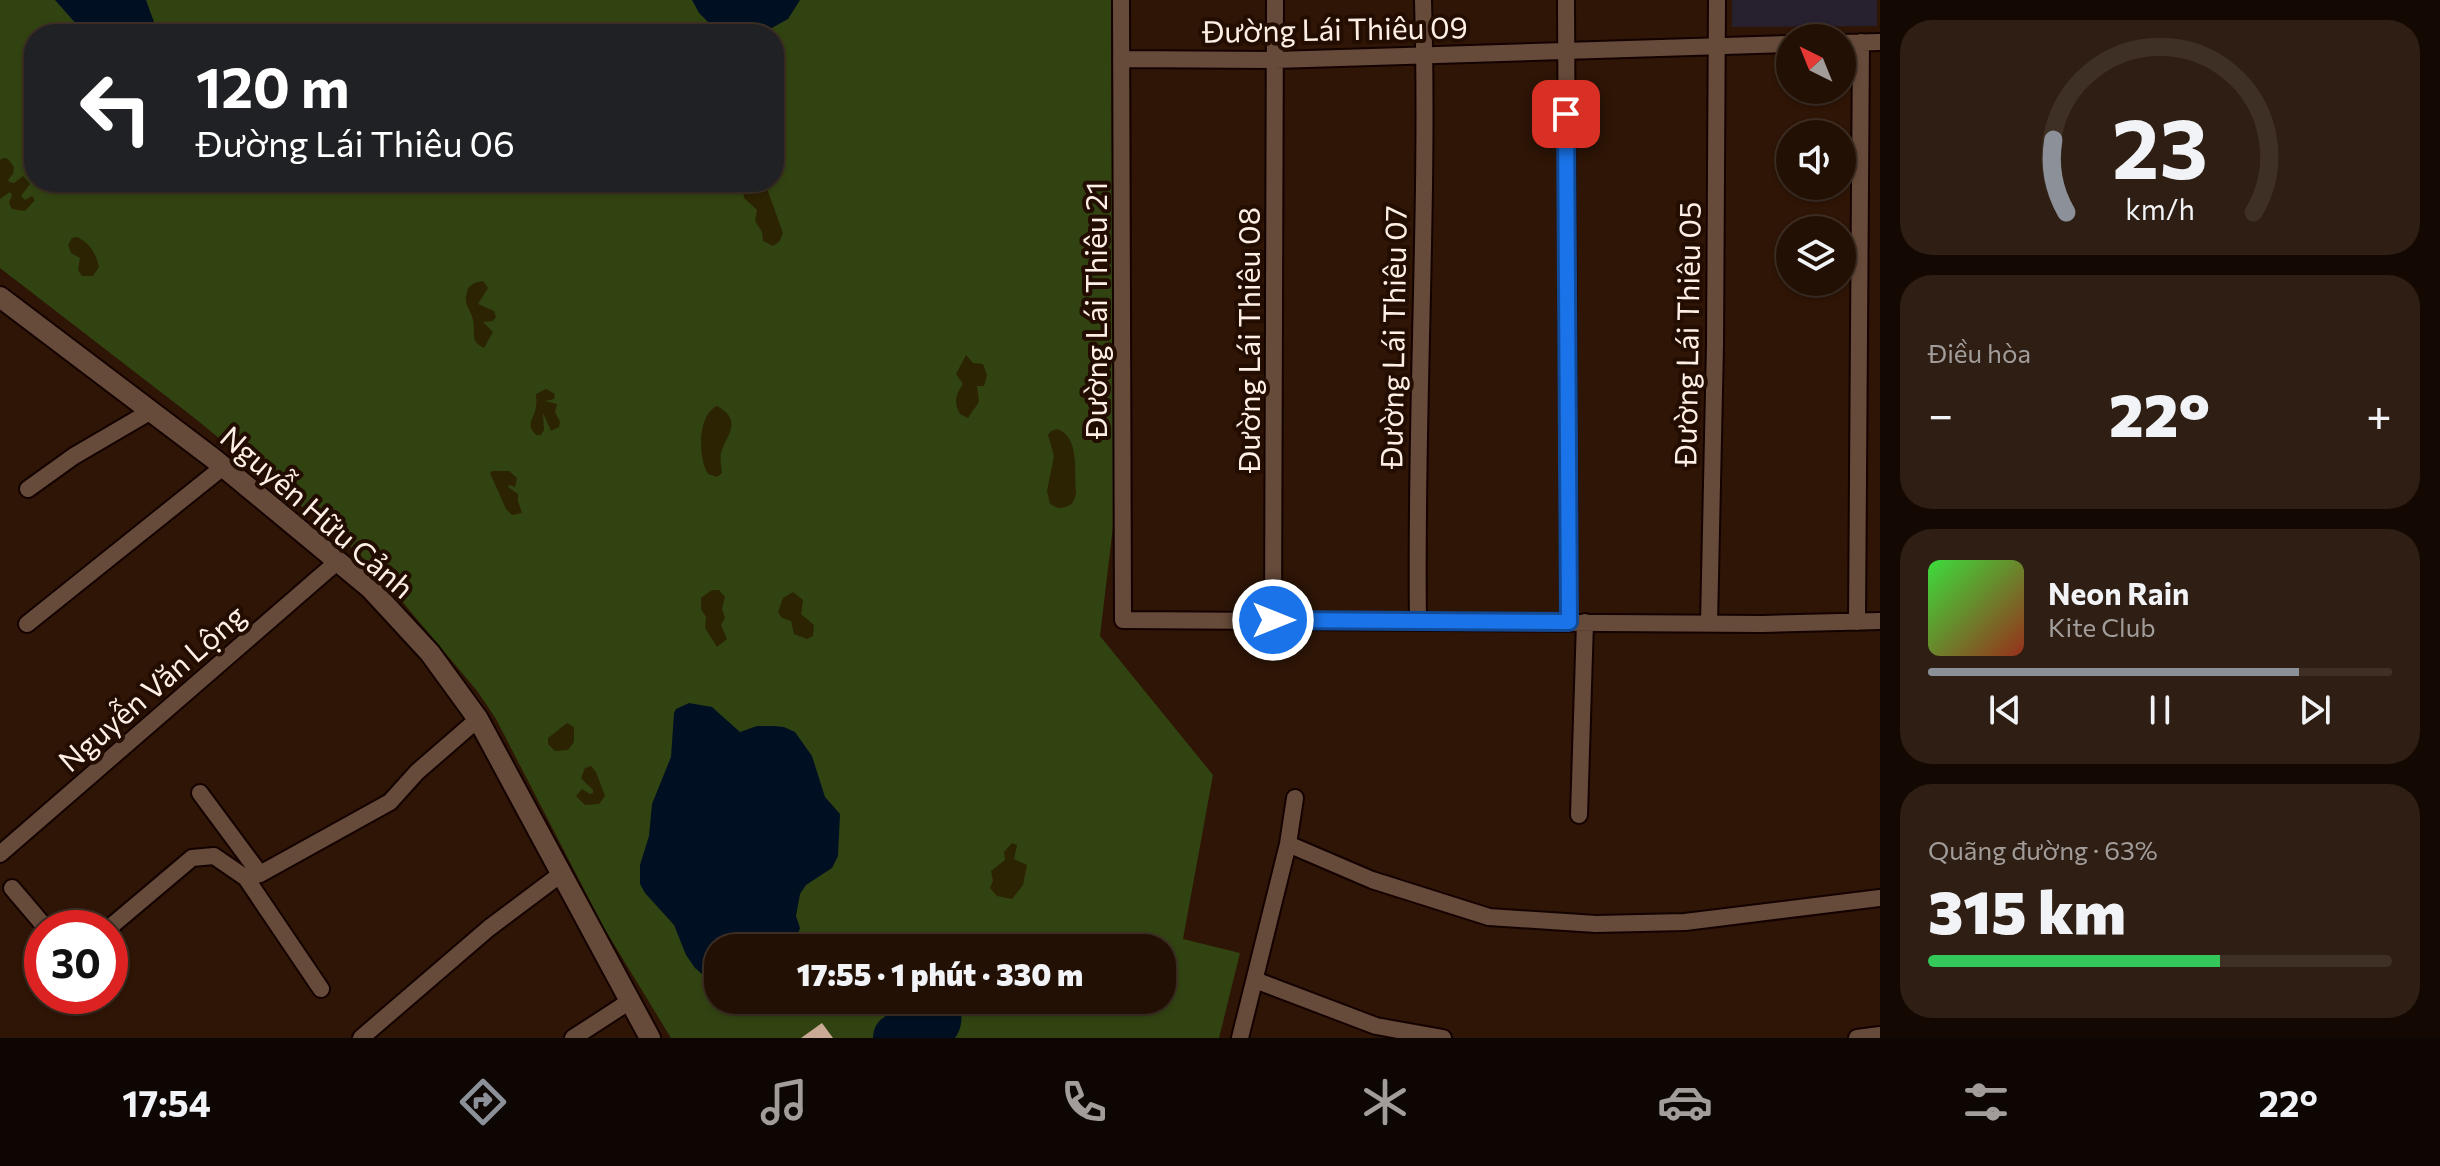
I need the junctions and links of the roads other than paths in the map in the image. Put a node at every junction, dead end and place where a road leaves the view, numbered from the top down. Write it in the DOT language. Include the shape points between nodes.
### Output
graph roads {
  1 [pos="1121,0"];
  2 [pos="1275,0"];
  3 [pos="1423,0"];
  4 [pos="1566,0"];
  5 [pos="1717,0"];
  6 [pos="1856,42"];
  7 [pos="1861,42"];
  8 [pos="1880,42"];
  9 [pos="1776,44"];
  10 [pos="1716,45"];
  11 [pos="1566,50"];
  12 [pos="1425,54"];
  13 [pos="1121,59"];
  14 [pos="1275,60"];
  15 [pos="0,297"];
  16 [pos="151,411"];
  17 [pos="223,467"];
  18 [pos="28,489"];
  19 [pos="338,561"];
  20 [pos="1273,620"];
  21 [pos="1418,621"];
  22 [pos="1880,621"];
  23 [pos="1577,622"];
  24 [pos="1857,622"];
  25 [pos="1709,623"];
  26 [pos="27,624"];
  27 [pos="478,719"];
  28 [pos="200,793"];
  29 [pos="1295,798"];
  30 [pos="1579,815"];
  31 [pos="1288,844"];
  32 [pos="0,854"];
  33 [pos="561,874"];
  34 [pos="253,876"];
  35 [pos="12,888"];
  36 [pos="1880,898"];
  37 [pos="31,910"];
  38 [pos="128,912"];
  39 [pos="1255,980"];
  40 [pos="321,989"];
  41 [pos="630,1001"];
  42 [pos="1880,1035"];
  43 [pos="361,1038"];
  44 [pos="573,1038"];
  45 [pos="650,1038"];
  46 [pos="1240,1038"];
  47 [pos="1443,1038"];
  48 [pos="1857,1038"];
  1 -- 13 [label="street, Đường Lái Thiêu 21"];
  2 -- 14 [label="street, Đường Lái Thiêu 08"];
  3 -- 12 [label="street, Đường Lái Thiêu 07"];
  4 -- 11 [label="street"];
  5 -- 10 [label="street, Đường Lái Thiêu 05"];
  6 -- 7 [label="street"];
  7 -- 8 [label="street"];
  7 -- 24 [label="street"];
  9 -- 10 [label="street, Đường Lái Thiêu 09"];
  10 -- 11 [label="street, Đường Lái Thiêu 09"];
  10 -- 25 [label="street, Đường Lái Thiêu 05"];
  11 -- 12 [label="street, Đường Lái Thiêu 09"];
  11 -- 23 [label="street"];
  12 -- 14 [label="street, Đường Lái Thiêu 09"];
  12 -- 21 [label="street, Đường Lái Thiêu 07"];
  13 -- 14 [label="street, Đường Lái Thiêu 09"];
  13 -- 20 [label="street, Đường Lái Thiêu 21" via="1123,620"];
  14 -- 20 [label="street, Đường Lái Thiêu 08"];
  15 -- 16 [label="street, Nguyễn Hữu Cảnh"];
  16 -- 17 [label="street, Nguyễn Hữu Cảnh"];
  16 -- 18 [label="street"];
  17 -- 19 [label="street, Nguyễn Hữu Cảnh"];
  17 -- 26 [label="street"];
  19 -- 27 [label="street, Nguyễn Hữu Cảnh" via="430,653"];
  19 -- 32 [label="street, Nguyễn Văn Lộng"];
  20 -- 21 [label="street"];
  21 -- 23 [label="street"];
  22 -- 24 [label="street"];
  23 -- 25 [label="street"];
  23 -- 30 [label="street"];
  24 -- 25 [label="street"];
  27 -- 33 [label="street, Nguyễn Hữu Cảnh"];
  27 -- 34 [label="street" via="390,802"];
  28 -- 34 [label="street"];
  29 -- 31 [label="street"];
  31 -- 36 [label="street" via="1372,880 1489,917 1596,924 1685,922"];
  31 -- 39 [label="street"];
  33 -- 41 [label="street, Nguyễn Hữu Cảnh"];
  33 -- 43 [label="street"];
  34 -- 38 [label="street" via="214,856 192,858"];
  34 -- 40 [label="street"];
  35 -- 37 [label="street"];
  39 -- 46 [label="street"];
  39 -- 47 [label="street" via="1376,1026"];
  41 -- 44 [label="street"];
  41 -- 45 [label="street, Nguyễn Hữu Cảnh"];
  42 -- 48 [label="street"];
}
